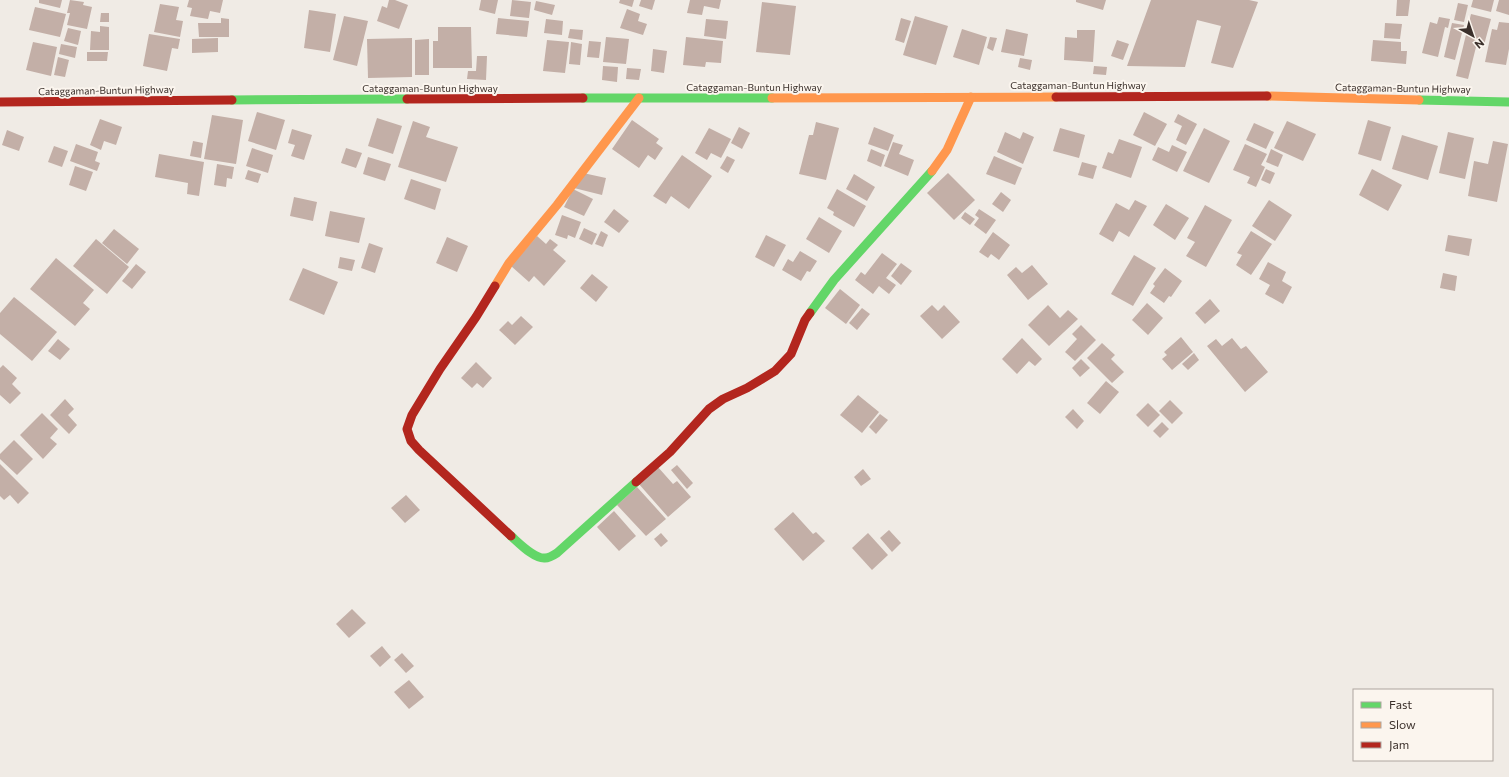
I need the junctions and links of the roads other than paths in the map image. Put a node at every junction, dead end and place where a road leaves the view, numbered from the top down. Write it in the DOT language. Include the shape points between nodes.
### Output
graph roads {
  1 [pos="971,97"];
  2 [pos="639,98"];
  3 [pos="0,102"];
  4 [pos="1509,102"];
  1 -- 2 [label="street, Cataggaman-Buntun Highway"];
  1 -- 2 [label="street" via="947,150 934,169 834,280 805,320 785,360 774,371 709,409 670,452 557,553 546,558 538,557 524,548 419,450 407,429 440,369 509,263"];
  1 -- 4 [label="street, Cataggaman-Buntun Highway" via="1247,96"];
  2 -- 3 [label="street, Cataggaman-Buntun Highway"];
}
